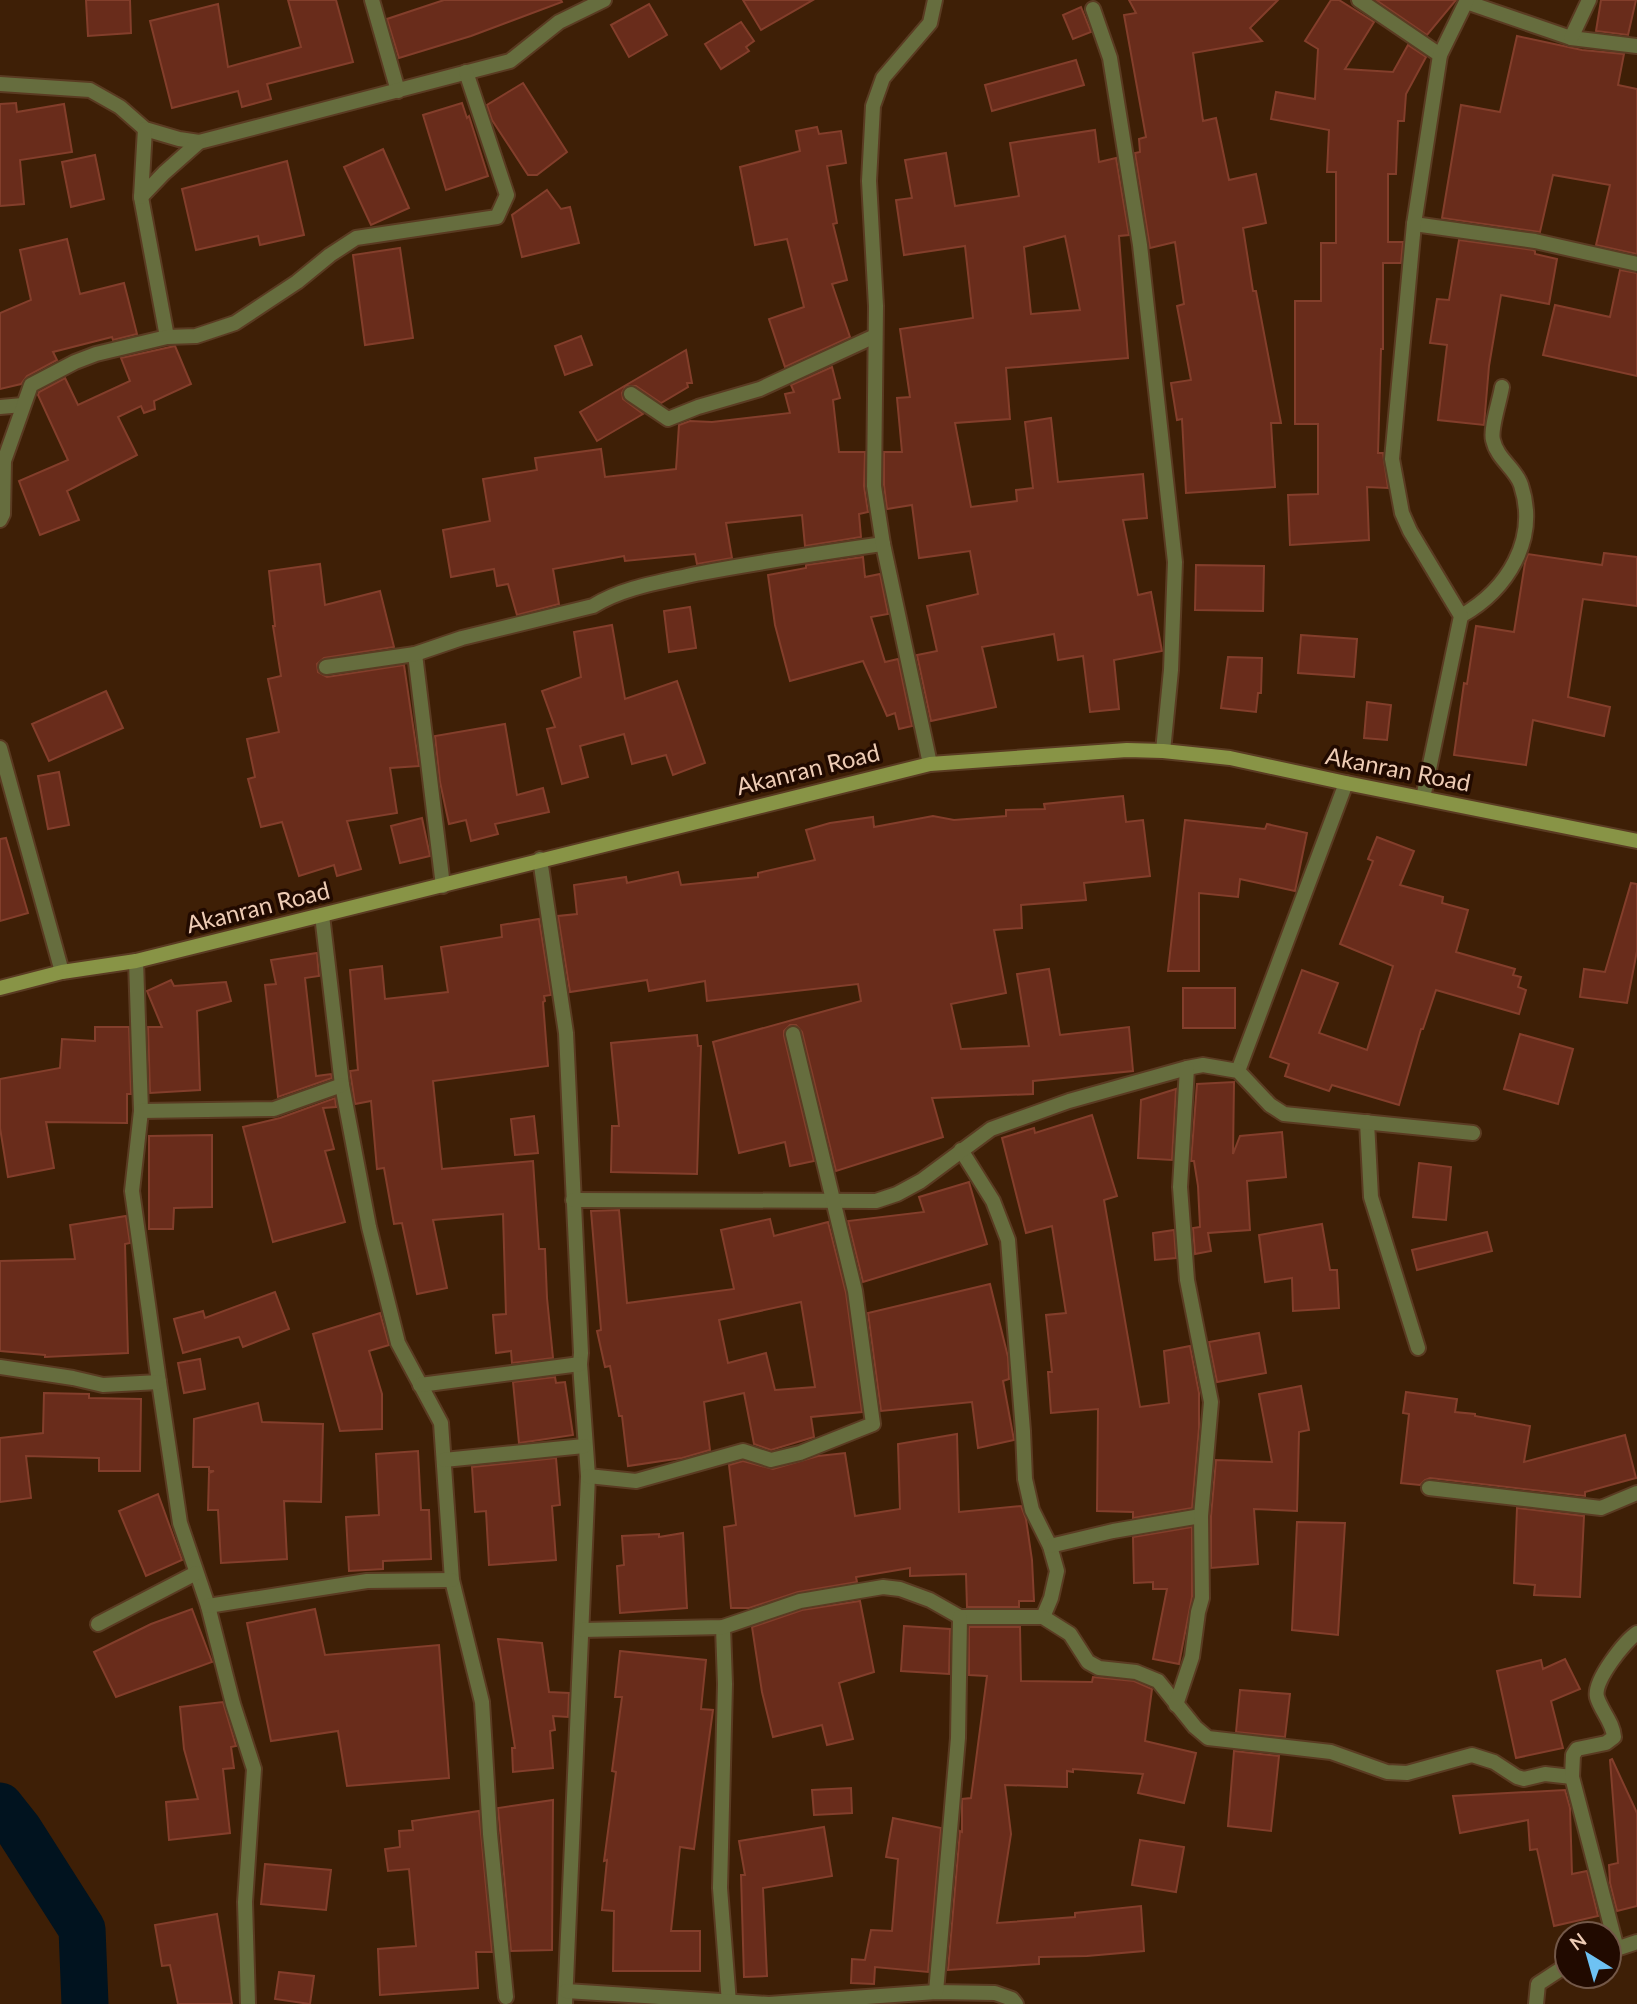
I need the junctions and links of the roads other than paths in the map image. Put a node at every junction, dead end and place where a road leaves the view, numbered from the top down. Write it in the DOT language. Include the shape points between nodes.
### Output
graph roads {
  1 [pos="372,0"];
  2 [pos="604,0"];
  3 [pos="935,0"];
  4 [pos="1359,0"];
  5 [pos="1589,0"];
  6 [pos="1467,1"];
  7 [pos="1093,9"];
  8 [pos="1571,38"];
  9 [pos="1637,46"];
  10 [pos="1440,55"];
  11 [pos="466,72"];
  12 [pos="0,83"];
  13 [pos="398,91"];
  14 [pos="145,129"];
  15 [pos="199,142"];
  16 [pos="141,197"];
  17 [pos="1414,224"];
  18 [pos="1637,264"];
  19 [pos="167,337"];
  20 [pos="875,337"];
  21 [pos="1503,387"];
  22 [pos="631,394"];
  23 [pos="23,405"];
  24 [pos="0,407"];
  25 [pos="0,520"];
  26 [pos="883,544"];
  27 [pos="1461,616"];
  28 [pos="415,654"];
  29 [pos="326,667"];
  30 [pos="0,748"];
  31 [pos="1163,751"];
  32 [pos="930,764"];
  33 [pos="1346,783"];
  34 [pos="1423,798"];
  35 [pos="1637,841"];
  36 [pos="540,859"];
  37 [pos="443,886"];
  38 [pos="322,915"];
  39 [pos="136,961"];
  40 [pos="62,972"];
  41 [pos="0,988"];
  42 [pos="793,1034"];
  43 [pos="1187,1068"];
  44 [pos="1238,1071"];
  45 [pos="342,1085"];
  46 [pos="141,1111"];
  47 [pos="1367,1122"];
  48 [pos="1473,1133"];
  49 [pos="961,1150"];
  50 [pos="573,1200"];
  51 [pos="835,1200"];
  52 [pos="1418,1348"];
  53 [pos="580,1364"];
  54 [pos="0,1367"];
  55 [pos="159,1382"];
  56 [pos="420,1385"];
  57 [pos="584,1446"];
  58 [pos="444,1460"];
  59 [pos="588,1476"];
  60 [pos="1429,1488"];
  61 [pos="1637,1493"];
  62 [pos="1201,1516"];
  63 [pos="1049,1546"];
  64 [pos="196,1573"];
  65 [pos="452,1580"];
  66 [pos="208,1606"];
  67 [pos="960,1617"];
  68 [pos="1042,1617"];
  69 [pos="98,1624"];
  70 [pos="723,1627"];
  71 [pos="582,1630"];
  72 [pos="1637,1633"];
  73 [pos="1177,1705"];
  74 [pos="1572,1777"];
  75 [pos="1606,1920"];
  76 [pos="1553,1974"];
  77 [pos="936,1992"];
  78 [pos="506,1997"];
  79 [pos="565,1998"];
  80 [pos="729,2003"];
  81 [pos="248,2004"];
  82 [pos="1016,2004"];
  83 [pos="1536,2004"];
  1 -- 13 [label="street"];
  2 -- 11 [label="street" via="559,22 510,61"];
  3 -- 20 [label="street" via="930,23 883,78 873,106 869,181"];
  4 -- 10 [label="street"];
  5 -- 8 [label="street"];
  6 -- 8 [label="street"];
  6 -- 10 [label="street"];
  7 -- 31 [label="street" via="1110,58 1136,218 1175,562"];
  8 -- 9 [label="street"];
  10 -- 17 [label="street"];
  11 -- 13 [label="street"];
  11 -- 19 [label="street" via="507,195 497,217 356,238 234,323 196,336"];
  12 -- 14 [label="street" via="90,90"];
  13 -- 15 [label="street"];
  14 -- 15 [label="street"];
  14 -- 16 [label="street"];
  15 -- 16 [label="street"];
  16 -- 19 [label="street"];
  17 -- 18 [label="street" via="1535,241"];
  17 -- 27 [label="street" via="1392,459 1402,513"];
  19 -- 23 [label="street" via="75,362 31,385"];
  20 -- 22 [label="street" via="760,388 668,419"];
  20 -- 26 [label="street" via="874,486"];
  21 -- 27 [label="street" via="1492,438 1521,484 1525,513 1522,546 1506,579 1482,604"];
  23 -- 24 [label="street"];
  23 -- 25 [label="street" via="4,461"];
  26 -- 28 [label="street" via="648,584 610,595 593,606"];
  26 -- 32 [label="street"];
  27 -- 34 [label="street"];
  28 -- 29 [label="street"];
  28 -- 37 [label="street"];
  30 -- 40 [label="street"];
  31 -- 32 [label="main road, Akanran Road"];
  31 -- 33 [label="main road, Akanran Road" via="1230,758"];
  32 -- 36 [label="main road, Akanran Road"];
  33 -- 34 [label="main road, Akanran Road"];
  33 -- 44 [label="street"];
  34 -- 35 [label="main road, Akanran Road"];
  36 -- 37 [label="main road, Akanran Road"];
  36 -- 50 [label="street" via="566,1032"];
  37 -- 38 [label="main road, Akanran Road"];
  38 -- 39 [label="main road, Akanran Road"];
  38 -- 45 [label="street"];
  39 -- 40 [label="main road, Akanran Road"];
  39 -- 46 [label="street"];
  40 -- 41 [label="main road, Akanran Road"];
  42 -- 51 [label="street"];
  43 -- 44 [label="street" via="1203,1065"];
  43 -- 49 [label="street" via="1004,1124"];
  43 -- 62 [label="street" via="1180,1187 1187,1280 1211,1402"];
  44 -- 47 [label="street" via="1284,1115"];
  45 -- 46 [label="street" via="274,1109"];
  45 -- 56 [label="street" via="369,1227 398,1343"];
  46 -- 55 [label="street" via="132,1191"];
  47 -- 48 [label="street"];
  47 -- 52 [label="street" via="1371,1197"];
  49 -- 51 [label="street" via="897,1194 876,1201"];
  49 -- 63 [label="street" via="993,1202 1008,1240 1025,1479 1032,1510"];
  50 -- 51 [label="street"];
  50 -- 53 [label="street"];
  51 -- 59 [label="street" via="855,1291 873,1424 771,1460 743,1451 636,1481"];
  53 -- 56 [label="street"];
  53 -- 57 [label="street"];
  54 -- 55 [label="street" via="103,1385"];
  55 -- 64 [label="street" via="180,1523"];
  56 -- 58 [label="street" via="441,1423"];
  57 -- 58 [label="street"];
  57 -- 59 [label="street"];
  58 -- 65 [label="street"];
  59 -- 71 [label="street"];
  60 -- 61 [label="street" via="1601,1508"];
  62 -- 63 [label="street"];
  62 -- 73 [label="street" via="1202,1598 1192,1657"];
  63 -- 68 [label="street" via="1056,1571"];
  64 -- 66 [label="street"];
  64 -- 69 [label="street"];
  65 -- 66 [label="street" via="367,1581"];
  65 -- 78 [label="street" via="482,1702"];
  66 -- 81 [label="street" via="254,1769 245,1902"];
  67 -- 68 [label="street"];
  67 -- 70 [label="street" via="930,1600 883,1587 800,1601"];
  67 -- 77 [label="street" via="958,1738"];
  68 -- 73 [label="street" via="1070,1634 1088,1662 1149,1676"];
  70 -- 71 [label="street"];
  70 -- 80 [label="street" via="720,1888"];
  71 -- 79 [label="street"];
  72 -- 74 [label="street" via="1617,1653 1596,1690 1614,1737 1577,1749"];
  73 -- 74 [label="street" via="1209,1738 1331,1752 1387,1772 1407,1773 1472,1755 1524,1779 1545,1774"];
  74 -- 75 [label="street"];
  76 -- 83 [label="street" via="1538,1984"];
  77 -- 80 [label="street"];
  77 -- 82 [label="street" via="995,1993"];
  79 -- 80 [label="street"];
}
